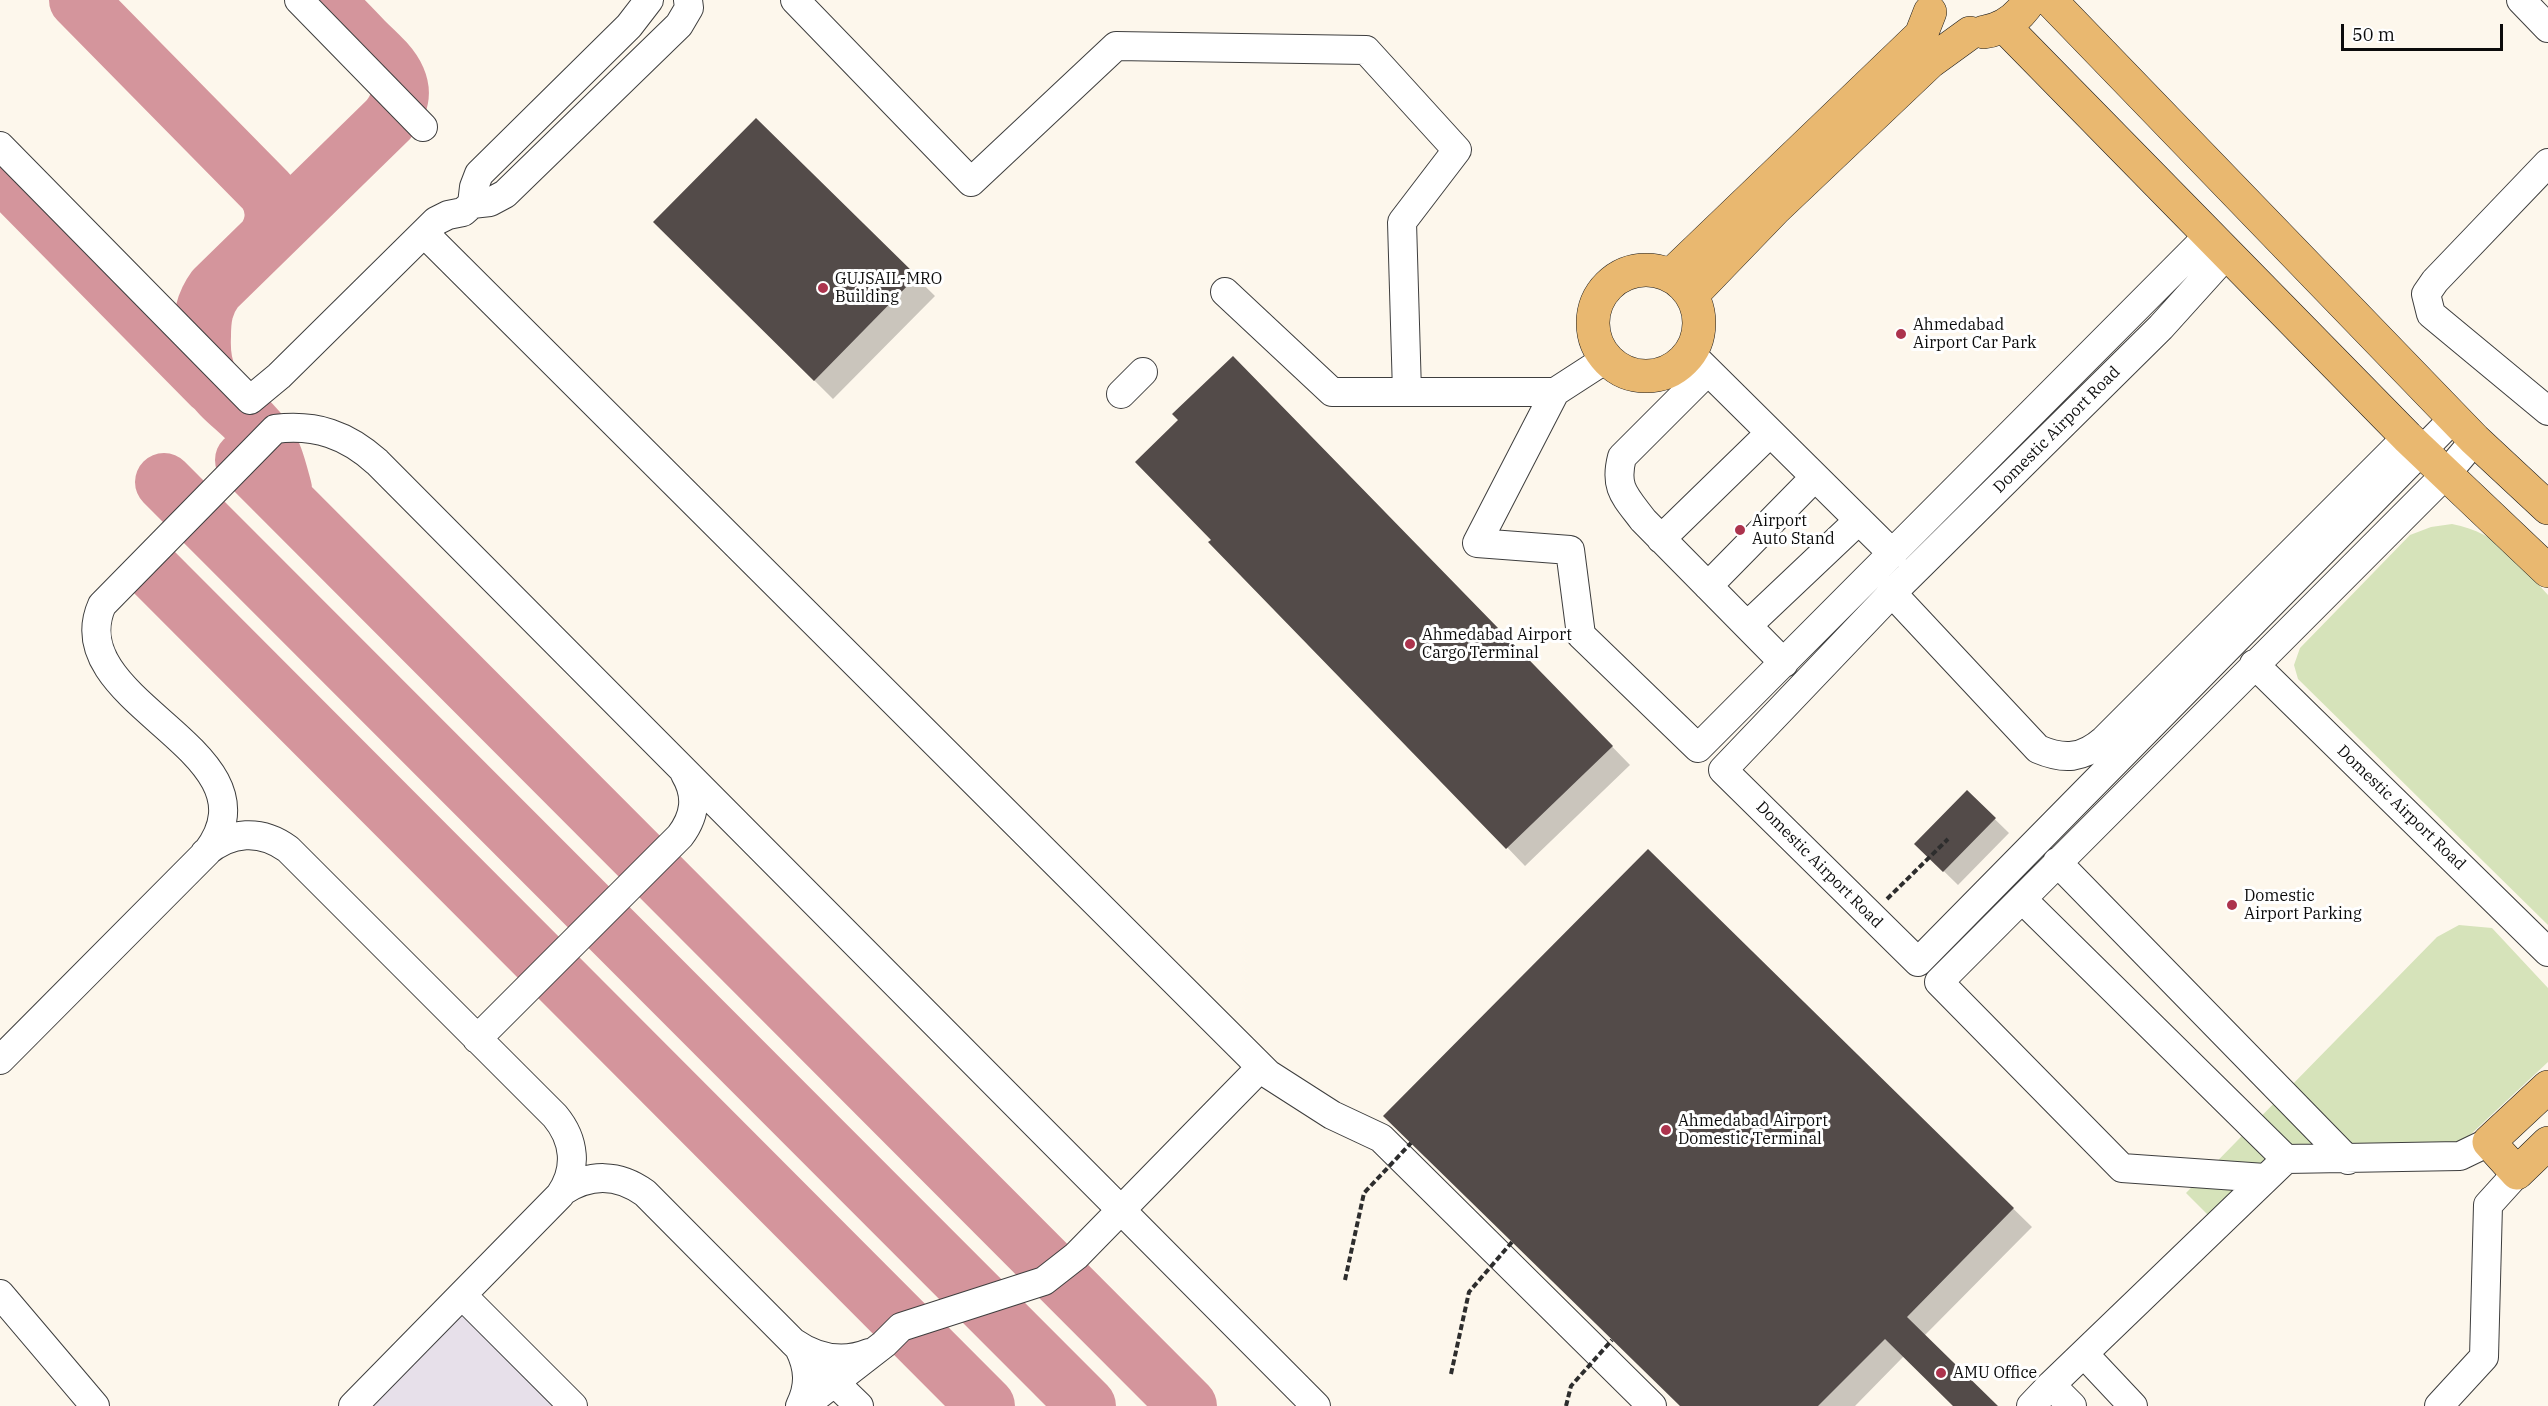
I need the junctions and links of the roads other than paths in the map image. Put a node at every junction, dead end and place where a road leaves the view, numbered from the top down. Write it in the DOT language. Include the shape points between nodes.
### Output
graph roads {
  1 [pos="299,0"];
  2 [pos="649,0"];
  3 [pos="687,0"];
  4 [pos="795,0"];
  5 [pos="2030,0"];
  6 [pos="2050,0"];
  7 [pos="2521,0"];
  8 [pos="1926,6"];
  9 [pos="2004,26"];
  10 [pos="2548,28"];
  11 [pos="1970,33"];
  12 [pos="423,127"];
  13 [pos="0,146"];
  14 [pos="2548,163"];
  15 [pos="472,204"];
  16 [pos="424,233"];
  17 [pos="2217,246"];
  18 [pos="1681,285"];
  19 [pos="1225,292"];
  20 [pos="1606,359"];
  21 [pos="1699,362"];
  22 [pos="1143,372"];
  23 [pos="1407,392"];
  24 [pos="1555,392"];
  25 [pos="1121,394"];
  26 [pos="2548,411"];
  27 [pos="2465,429"];
  28 [pos="1770,433"];
  29 [pos="2414,444"];
  30 [pos="2446,474"];
  31 [pos="1815,477"];
  32 [pos="2548,508"];
  33 [pos="1859,520"];
  34 [pos="1661,539"];
  35 [pos="1893,554"];
  36 [pos="2548,571"];
  37 [pos="1708,586"];
  38 [pos="1892,593"];
  39 [pos="1748,625"];
  40 [pos="1785,663"];
  41 [pos="2254,664"];
  42 [pos="685,774"];
  43 [pos="682,833"];
  44 [pos="749,837"];
  45 [pos="199,859"];
  46 [pos="2057,862"];
  47 [pos="2022,899"];
  48 [pos="2548,952"];
  49 [pos="477,1039"];
  50 [pos="0,1060"];
  51 [pos="1261,1067"];
  52 [pos="2548,1087"];
  53 [pos="2490,1142"];
  54 [pos="2548,1143"];
  55 [pos="2286,1159"];
  56 [pos="2348,1160"];
  57 [pos="2517,1173"];
  58 [pos="2265,1178"];
  59 [pos="563,1191"];
  60 [pos="1121,1210"];
  61 [pos="0,1294"];
  62 [pos="462,1295"];
  63 [pos="793,1342"];
  64 [pos="884,1344"];
  65 [pos="2084,1354"];
  66 [pos="2051,1385"];
  67 [pos="839,1394"];
  68 [pos="95,1406"];
  69 [pos="353,1406"];
  70 [pos="573,1406"];
  71 [pos="802,1406"];
  72 [pos="814,1406"];
  73 [pos="859,1406"];
  74 [pos="871,1406"];
  75 [pos="1316,1406"];
  76 [pos="1652,1406"];
  77 [pos="2031,1406"];
  78 [pos="2072,1406"];
  79 [pos="2133,1406"];
  80 [pos="2439,1406"];
  1 -- 12 [label="street"];
  2 -- 15 [label="street" via="629,26 479,174"];
  3 -- 15 [label="street" via="689,8 679,25 506,194 490,202"];
  4 -- 23 [label="street" via="971,182 1116,46 1366,50 1457,150 1402,222"];
  5 -- 9 [label="main road" via="2019,16"];
  6 -- 27 [label="main road"];
  7 -- 10 [label="street"];
  8 -- 11 [label="main road" via="1941,22"];
  8 -- 18 [label="main road" via="1921,35"];
  9 -- 11 [label="main road"];
  9 -- 17 [label="main road"];
  11 -- 18 [label="main road" via="1930,62 1775,209"];
  13 -- 16 [label="street" via="250,400"];
  14 -- 26 [label="street" via="2426,294 2431,314"];
  15 -- 16 [label="street" via="464,212 442,217"];
  16 -- 51 [label="street"];
  17 -- 29 [label="main road"];
  17 -- 35 [label="street"];
  17 -- 38 [label="street, Domestic Airport Road" via="2161,327"];
  18 -- 20 [label="main road" via="1654,270 1622,274 1608,284 1598,298 1592,330"];
  18 -- 21 [label="main road" via="1698,311"];
  19 -- 23 [label="street" via="1332,392"];
  20 -- 21 [label="main road" via="1628,373 1654,376"];
  20 -- 24 [label="street"];
  21 -- 28 [label="street"];
  21 -- 34 [label="street" via="1622,458 1617,476 1623,494"];
  22 -- 25 [label="street"];
  23 -- 24 [label="street"];
  24 -- 40 [label="street" via="1477,543 1570,550 1581,635 1698,748"];
  27 -- 29 [label="street, Domestic Airport Road"];
  27 -- 30 [label="street"];
  27 -- 32 [label="main road"];
  28 -- 31 [label="street"];
  28 -- 34 [label="street"];
  29 -- 30 [label="main road"];
  29 -- 38 [label="street" via="2104,740 2092,751 2076,757 2058,757 2038,749"];
  29 -- 38 [label="street, Domestic Airport Road" via="2379,496 1918,962 1722,770"];
  30 -- 36 [label="main road"];
  30 -- 41 [label="street"];
  31 -- 33 [label="street"];
  31 -- 37 [label="street"];
  33 -- 35 [label="street"];
  33 -- 39 [label="street"];
  34 -- 37 [label="street"];
  35 -- 40 [label="street"];
  37 -- 39 [label="street"];
  39 -- 40 [label="street"];
  41 -- 46 [label="street"];
  41 -- 48 [label="street, Domestic Airport Road"];
  42 -- 43 [label="street" via="694,806"];
  42 -- 44 [label="street"];
  42 -- 45 [label="street" via="366,451 323,430 275,429 107,598 95,623 95,642 107,668 208,769 218,786 223,805 221,825 213,844"];
  43 -- 44 [label="street" via="697,825 720,823"];
  43 -- 49 [label="street"];
  44 -- 60 [label="street"];
  45 -- 49 [label="street" via="222,841 241,835 261,836 280,843"];
  45 -- 50 [label="street"];
  46 -- 47 [label="street"];
  46 -- 56 [label="street"];
  47 -- 55 [label="street"];
  47 -- 58 [label="street" via="1939,982 2122,1168"];
  49 -- 59 [label="street" via="555,1116 566,1132 573,1160"];
  51 -- 60 [label="street"];
  51 -- 76 [label="street" via="1332,1115 1388,1143"];
  52 -- 53 [label="main road"];
  53 -- 56 [label="street" via="2460,1156"];
  53 -- 57 [label="main road"];
  54 -- 57 [label="main road"];
  55 -- 56 [label="street"];
  55 -- 58 [label="street"];
  57 -- 80 [label="street" via="2488,1205 2484,1357"];
  58 -- 65 [label="street"];
  59 -- 62 [label="street"];
  59 -- 63 [label="street" via="594,1178 616,1179 636,1187"];
  60 -- 64 [label="street" via="1076,1256 1044,1281 901,1327"];
  60 -- 75 [label="street"];
  61 -- 68 [label="street"];
  62 -- 69 [label="street"];
  62 -- 70 [label="street"];
  63 -- 64 [label="street" via="814,1354 838,1359 862,1356"];
  63 -- 67 [label="street"];
  63 -- 71 [label="street" via="808,1373"];
  64 -- 67 [label="street"];
  64 -- 74 [label="street" via="872,1370"];
  65 -- 66 [label="street"];
  65 -- 79 [label="street"];
  66 -- 77 [label="street"];
  66 -- 78 [label="street"];
  67 -- 71 [label="street"];
  67 -- 72 [label="street"];
  67 -- 73 [label="street"];
}
